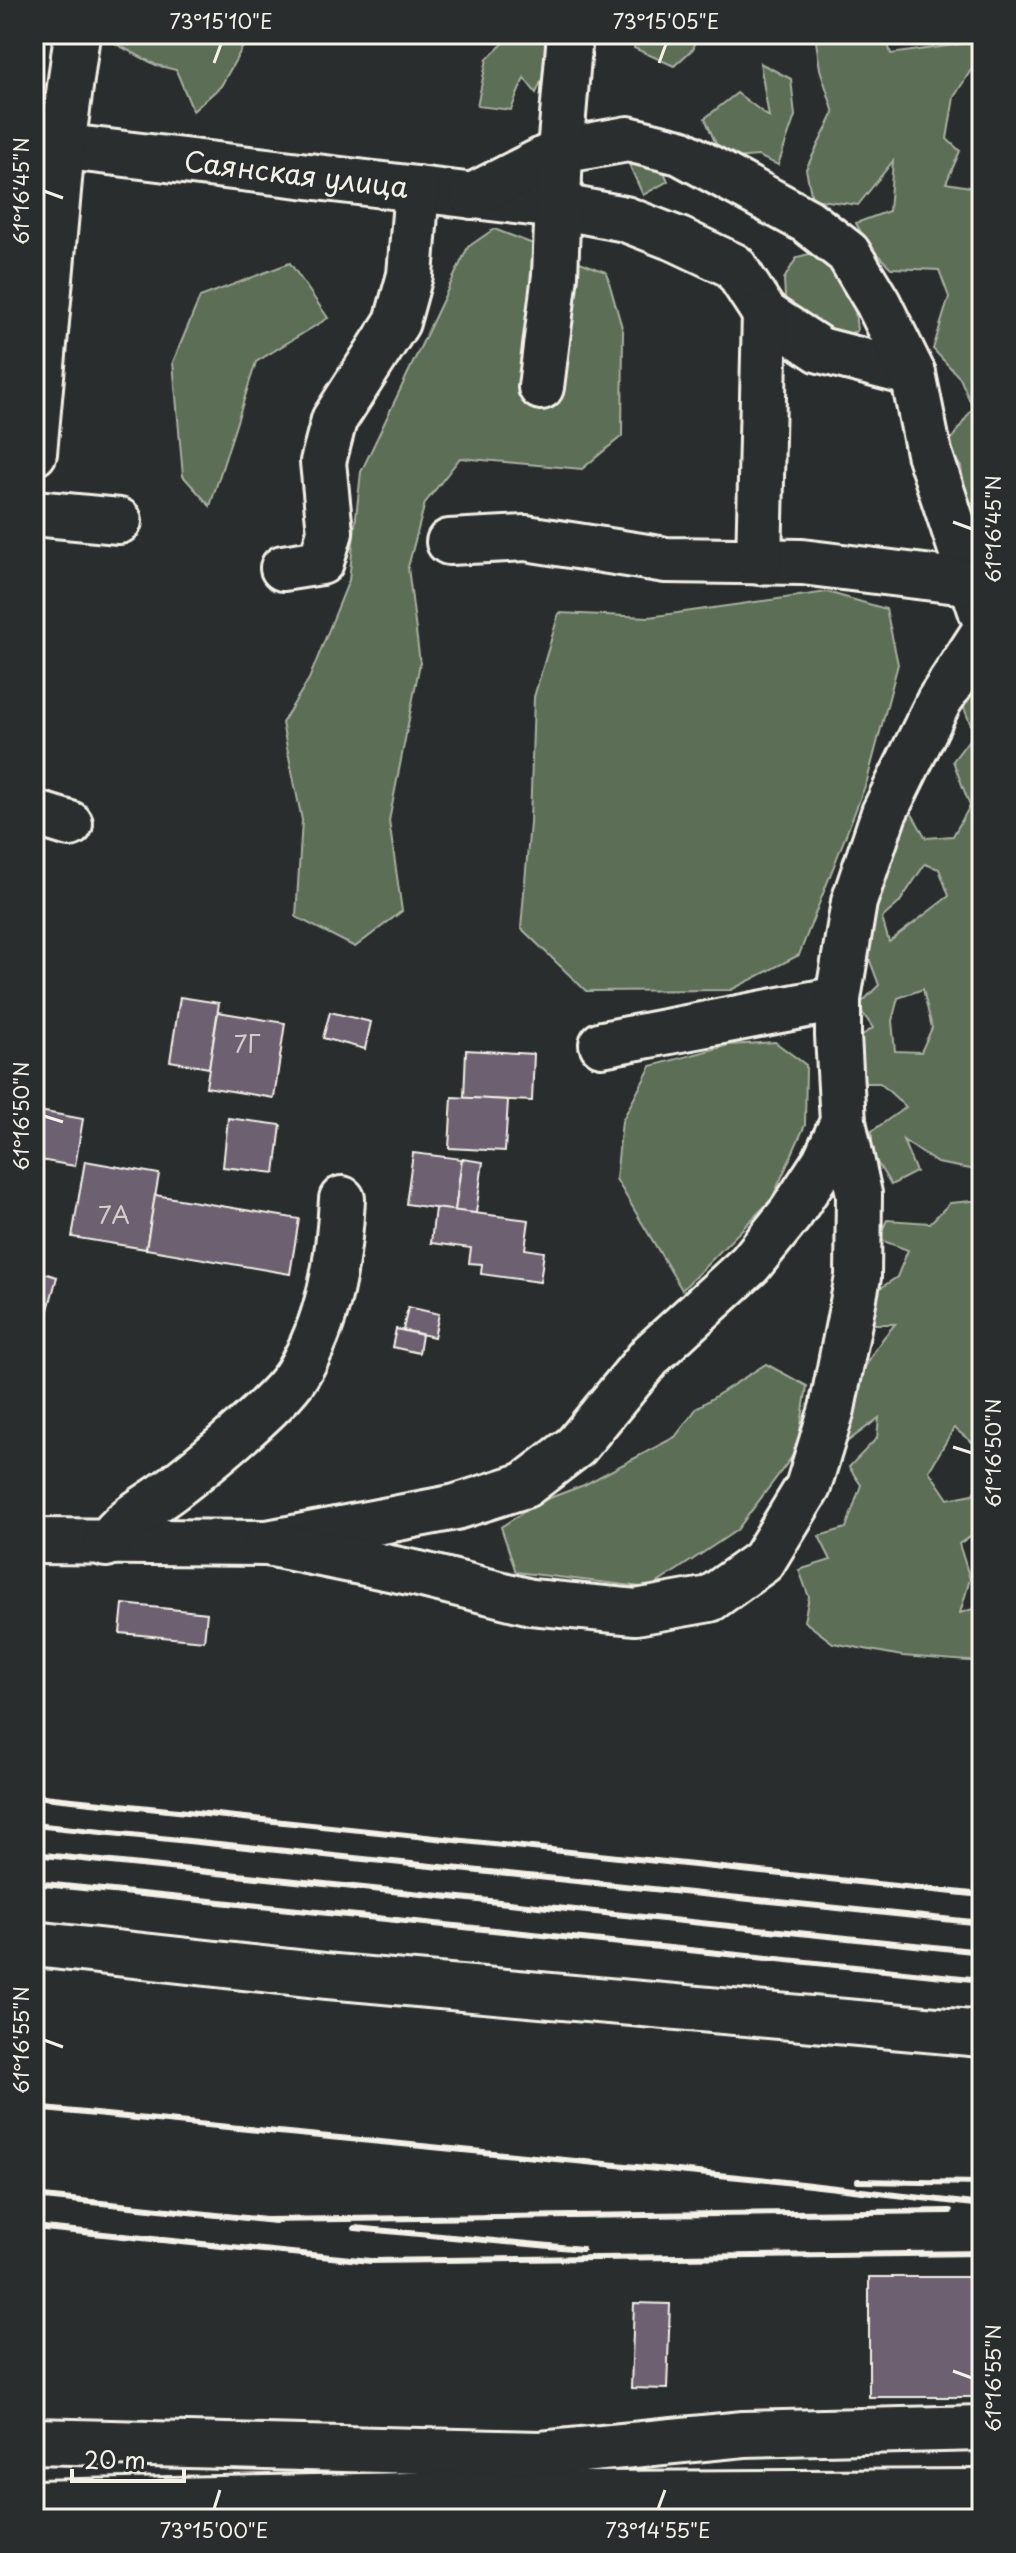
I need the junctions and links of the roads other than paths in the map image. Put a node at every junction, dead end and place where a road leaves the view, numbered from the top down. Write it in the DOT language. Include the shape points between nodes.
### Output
graph roads {
  1 [pos="77,34"];
  2 [pos="570,34"];
  3 [pos="48,145"];
  4 [pos="560,151"];
  5 [pos="417,189"];
  6 [pos="472,196"];
  7 [pos="557,206"];
  8 [pos="765,314"];
  9 [pos="913,374"];
  10 [pos="541,387"];
  11 [pos="34,453"];
  12 [pos="34,513"];
  13 [pos="119,521"];
  14 [pos="449,542"];
  15 [pos="759,562"];
  16 [pos="283,568"];
  17 [pos="979,593"];
  18 [pos="982,635"];
  19 [pos="838,999"];
  20 [pos="602,1044"];
  21 [pos="843,1122"];
  22 [pos="342,1199"];
  23 [pos="34,1541"];
  24 [pos="267,1543"];
  25 [pos="106,1544"];
  26 [pos="34,1944"];
  27 [pos="982,2034"];
  28 [pos="982,2428"];
  29 [pos="34,2441"];
  30 [pos="982,2492"];
  31 [pos="34,2503"];
  1 -- 3 [label="street"];
  2 -- 4 [label="street"];
  3 -- 5 [label="street, Саянская улица"];
  3 -- 11 [label="street"];
  4 -- 6 [label="street"];
  4 -- 7 [label="street"];
  4 -- 9 [label="street" via="628,139 680,152 807,221 848,253"];
  5 -- 6 [label="street, Саянская улица"];
  5 -- 16 [label="street" via="410,275 397,322 334,420 323,462 330,532 321,562"];
  6 -- 7 [label="street, Саянская улица"];
  7 -- 8 [label="street, Саянская улица" via="625,219 734,266"];
  7 -- 10 [label="street" via="555,275"];
  8 -- 9 [label="street" via="820,350"];
  8 -- 15 [label="street"];
  9 -- 17 [label="street" via="929,453"];
  12 -- 13 [label="street"];
  14 -- 15 [label="street" via="526,538 666,560"];
  15 -- 17 [label="street" via="802,562"];
  18 -- 19 [label="street" via="939,701 884,813 854,902"];
  19 -- 20 [label="street"];
  19 -- 21 [label="street"];
  21 -- 24 [label="street" via="791,1213 750,1264 652,1354 576,1446 525,1485 456,1507"];
  21 -- 24 [label="street" via="859,1194 858,1277 832,1409 808,1487 763,1561 710,1599 636,1612 531,1602"];
  22 -- 25 [label="street" via="340,1247 321,1328 295,1377 174,1487 124,1520"];
  23 -- 25 [label="street"];
  24 -- 25 [label="street"];
  26 -- 27 [label="street" via="326,1976"];
  28 -- 29 [label="street" via="744,2434 541,2454"];
  30 -- 31 [label="street"];
}
